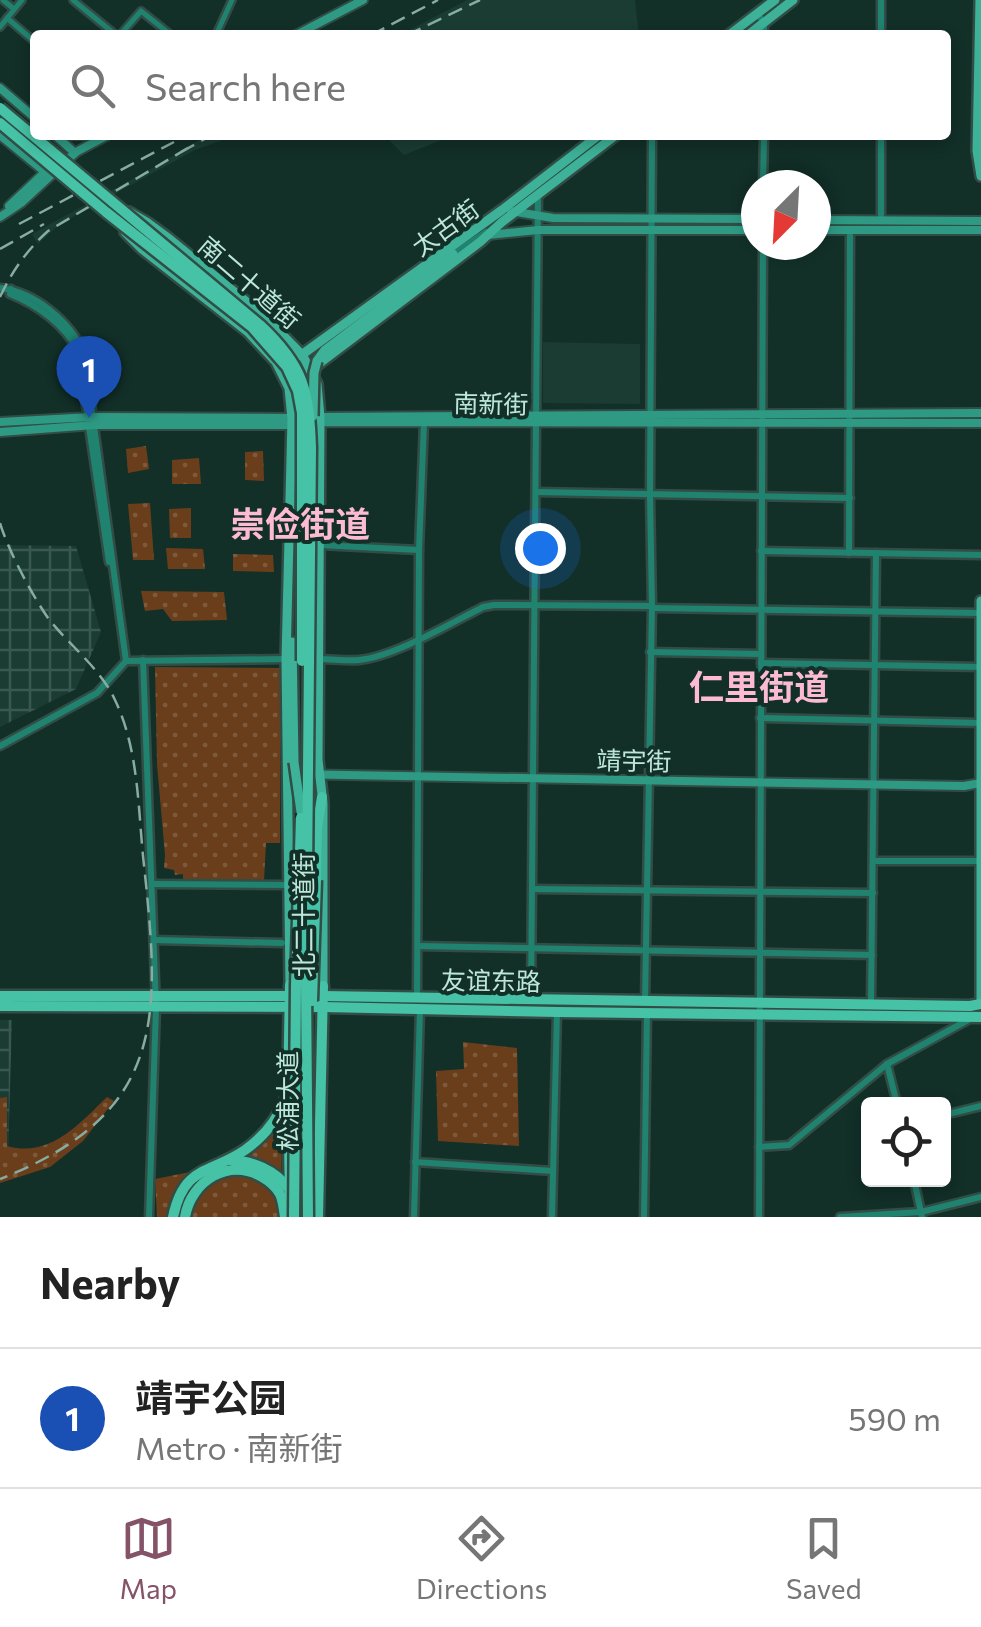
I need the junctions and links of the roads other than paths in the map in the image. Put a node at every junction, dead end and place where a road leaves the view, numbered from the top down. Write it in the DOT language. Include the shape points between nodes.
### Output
graph roads {
  1 [pos="3,0"];
  2 [pos="22,0"];
  3 [pos="72,0"];
  4 [pos="232,0"];
  5 [pos="363,0"];
  6 [pos="372,0"];
  7 [pos="776,0"];
  8 [pos="793,0"];
  9 [pos="881,0"];
  10 [pos="980,0"];
  11 [pos="14,9"];
  12 [pos="7,18"];
  13 [pos="761,18"];
  14 [pos="0,27"];
  15 [pos="111,30"];
  16 [pos="123,30"];
  17 [pos="165,30"];
  18 [pos="218,30"];
  19 [pos="306,30"];
  20 [pos="315,30"];
  21 [pos="738,30"];
  22 [pos="752,30"];
  23 [pos="763,30"];
  24 [pos="881,30"];
  25 [pos="30,38"];
  26 [pos="0,88"];
  27 [pos="0,108"];
  28 [pos="30,114"];
  29 [pos="0,123"];
  30 [pos="0,135"];
  31 [pos="30,135"];
  32 [pos="35,140"];
  33 [pos="61,140"];
  34 [pos="92,140"];
  35 [pos="98,140"];
  36 [pos="593,140"];
  37 [pos="609,140"];
  38 [pos="652,140"];
  39 [pos="764,140"];
  40 [pos="881,140"];
  41 [pos="74,152"];
  42 [pos="763,170"];
  43 [pos="45,172"];
  44 [pos="981,176"];
  45 [pos="538,182"];
  46 [pos="538,194"];
  47 [pos="110,208"];
  48 [pos="502,210"];
  49 [pos="515,212"];
  50 [pos="0,215"];
  51 [pos="538,216"];
  52 [pos="651,219"];
  53 [pos="741,220"];
  54 [pos="831,220"];
  55 [pos="882,220"];
  56 [pos="981,221"];
  57 [pos="502,222"];
  58 [pos="538,230"];
  59 [pos="651,230"];
  60 [pos="741,230"];
  61 [pos="831,230"];
  62 [pos="850,230"];
  63 [pos="981,230"];
  64 [pos="488,236"];
  65 [pos="453,254"];
  66 [pos="763,260"];
  67 [pos="0,288"];
  68 [pos="304,356"];
  69 [pos="276,362"];
  70 [pos="314,365"];
  71 [pos="286,378"];
  72 [pos="981,413"];
  73 [pos="320,419"];
  74 [pos="652,419"];
  75 [pos="851,419"];
  76 [pos="536,420"];
  77 [pos="764,420"];
  78 [pos="90,421"];
  79 [pos="0,422"];
  80 [pos="292,422"];
  81 [pos="424,422"];
  82 [pos="981,423"];
  83 [pos="0,432"];
  84 [pos="311,448"];
  85 [pos="536,492"];
  86 [pos="650,495"];
  87 [pos="762,497"];
  88 [pos="850,498"];
  89 [pos="320,546"];
  90 [pos="419,550"];
  91 [pos="761,551"];
  92 [pos="849,553"];
  93 [pos="876,553"];
  94 [pos="981,555"];
  95 [pos="981,601"];
  96 [pos="534,604"];
  97 [pos="652,607"];
  98 [pos="761,610"];
  99 [pos="876,612"];
  100 [pos="980,613"];
  101 [pos="419,639"];
  102 [pos="650,652"];
  103 [pos="319,658"];
  104 [pos="289,659"];
  105 [pos="761,659"];
  106 [pos="143,660"];
  107 [pos="125,663"];
  108 [pos="876,666"];
  109 [pos="981,667"];
  110 [pos="760,718"];
  111 [pos="875,719"];
  112 [pos="981,723"];
  113 [pos="0,746"];
  114 [pos="287,774"];
  115 [pos="318,775"];
  116 [pos="418,776"];
  117 [pos="533,778"];
  118 [pos="648,780"];
  119 [pos="760,782"];
  120 [pos="874,784"];
  121 [pos="981,784"];
  122 [pos="322,796"];
  123 [pos="301,812"];
  124 [pos="873,860"];
  125 [pos="980,861"];
  126 [pos="153,884"];
  127 [pos="288,885"];
  128 [pos="532,888"];
  129 [pos="647,890"];
  130 [pos="760,892"];
  131 [pos="872,893"];
  132 [pos="154,940"];
  133 [pos="282,943"];
  134 [pos="418,946"];
  135 [pos="531,948"];
  136 [pos="646,950"];
  137 [pos="760,953"];
  138 [pos="872,955"];
  139 [pos="294,991"];
  140 [pos="0,996"];
  141 [pos="323,996"];
  142 [pos="531,1000"];
  143 [pos="156,1002"];
  144 [pos="419,1004"];
  145 [pos="871,1004"];
  146 [pos="981,1004"];
  147 [pos="0,1006"];
  148 [pos="646,1008"];
  149 [pos="759,1008"];
  150 [pos="557,1012"];
  151 [pos="977,1017"];
  152 [pos="888,1064"];
  153 [pos="288,1092"];
  154 [pos="895,1097"];
  155 [pos="307,1102"];
  156 [pos="981,1106"];
  157 [pos="951,1113"];
  158 [pos="759,1147"];
  159 [pos="224,1160"];
  160 [pos="415,1162"];
  161 [pos="554,1171"];
  162 [pos="916,1187"];
  163 [pos="290,1189"];
  164 [pos="981,1197"];
  165 [pos="922,1214"];
  166 [pos="149,1217"];
  167 [pos="173,1217"];
  168 [pos="185,1217"];
  169 [pos="290,1217"];
  170 [pos="308,1217"];
  171 [pos="318,1217"];
  172 [pos="414,1217"];
  173 [pos="552,1217"];
  174 [pos="644,1217"];
  175 [pos="759,1217"];
  176 [pos="840,1217"];
  1 -- 11 [label="street"];
  2 -- 11 [label="street"];
  3 -- 15 [label="street"];
  4 -- 18 [label="street"];
  5 -- 19 [label="main road"];
  6 -- 20 [label="main road"];
  7 -- 13 [label="main road"];
  8 -- 13 [label="main road"];
  9 -- 24 [label="street"];
  10 -- 44 [label="main road"];
  11 -- 12 [label="street"];
  12 -- 14 [label="street"];
  12 -- 25 [label="street"];
  13 -- 21 [label="main road"];
  13 -- 22 [label="main road"];
  13 -- 23 [label="street"];
  16 -- 17 [label="street" via="141,11"];
  26 -- 28 [label="main road"];
  27 -- 31 [label="highway, bridge"];
  29 -- 47 [label="highway, bridge"];
  30 -- 43 [label="main road"];
  32 -- 47 [label="highway, bridge"];
  33 -- 41 [label="main road"];
  34 -- 41 [label="main road"];
  35 -- 41 [label="main road"];
  36 -- 45 [label="main road"];
  37 -- 46 [label="main road"];
  38 -- 52 [label="street"];
  39 -- 42 [label="street"];
  40 -- 55 [label="street"];
  41 -- 43 [label="main road"];
  41 -- 50 [label="main road"];
  43 -- 50 [label="main road"];
  45 -- 46 [label="street"];
  45 -- 48 [label="main road"];
  46 -- 49 [label="main road"];
  46 -- 51 [label="street"];
  47 -- 68 [label="main road, 南二十道街" via="148,223"];
  47 -- 69 [label="main road, 南二十道街" via="142,249"];
  47 -- 84 [label="highway, bridge" via="288,353 305,388"];
  47 -- 123 [label="highway, bridge" via="252,327 280,356 298,391 304,459"];
  48 -- 49 [label="main road, 太古街"];
  48 -- 68 [label="main road, 太古街"];
  49 -- 51 [label="main road, 太古街"];
  49 -- 57 [label="main road"];
  51 -- 52 [label="main road, 太古街"];
  51 -- 58 [label="street"];
  52 -- 53 [label="main road, 太古街"];
  52 -- 59 [label="street"];
  54 -- 55 [label="main road"];
  55 -- 56 [label="main road"];
  57 -- 64 [label="main road, 太古街"];
  57 -- 65 [label="street, 太古街"];
  58 -- 59 [label="main road, 太古街"];
  58 -- 64 [label="main road, 太古街"];
  58 -- 76 [label="street"];
  59 -- 60 [label="main road, 太古街"];
  59 -- 74 [label="street"];
  61 -- 62 [label="main road"];
  62 -- 63 [label="main road"];
  62 -- 75 [label="street"];
  64 -- 70 [label="main road, 太古街"];
  65 -- 70 [label="main road, 太古街"];
  66 -- 77 [label="street"];
  67 -- 78 [label="street" via="37,300 76,336 84,352"];
  68 -- 69 [label="main road"];
  68 -- 70 [label="main road, 南二十道街"];
  69 -- 71 [label="main road, 南二十道街"];
  70 -- 71 [label="main road"];
  70 -- 73 [label="main road, 南二十道街"];
  70 -- 84 [label="main road, bridge"];
  71 -- 80 [label="main road, 南二十道街"];
  72 -- 75 [label="main road, 南新街"];
  73 -- 76 [label="main road, 南新街"];
  73 -- 80 [label="main road, 南新街"];
  73 -- 81 [label="main road, 南新街"];
  73 -- 89 [label="main road, 南二十道街"];
  74 -- 76 [label="main road, 南新街"];
  74 -- 77 [label="main road, 南新街"];
  74 -- 86 [label="street"];
  75 -- 77 [label="main road, 南新街"];
  75 -- 82 [label="main road, 南新街"];
  75 -- 88 [label="street"];
  76 -- 81 [label="main road, 南新街"];
  76 -- 85 [label="street"];
  77 -- 87 [label="street"];
  78 -- 79 [label="main road, 南新街"];
  78 -- 80 [label="main road, 南新街"];
  78 -- 83 [label="main road, 南新街"];
  78 -- 107 [label="street"];
  80 -- 104 [label="main road, 南二十道街"];
  81 -- 90 [label="street"];
  84 -- 139 [label="highway, bridge"];
  85 -- 86 [label="street"];
  85 -- 96 [label="street"];
  86 -- 87 [label="street"];
  86 -- 97 [label="street"];
  87 -- 88 [label="street"];
  87 -- 91 [label="street"];
  88 -- 92 [label="street"];
  89 -- 90 [label="street"];
  89 -- 103 [label="main road, 南二十道街"];
  90 -- 101 [label="street"];
  91 -- 92 [label="street"];
  91 -- 98 [label="street"];
  92 -- 93 [label="street"];
  93 -- 94 [label="street"];
  93 -- 99 [label="street"];
  95 -- 100 [label="main road"];
  96 -- 97 [label="street"];
  96 -- 101 [label="street" via="484,607"];
  96 -- 117 [label="street"];
  97 -- 98 [label="street"];
  97 -- 102 [label="street"];
  98 -- 99 [label="street"];
  98 -- 105 [label="street"];
  99 -- 100 [label="street"];
  99 -- 108 [label="street"];
  100 -- 109 [label="main road"];
  101 -- 103 [label="street" via="360,660"];
  101 -- 116 [label="street"];
  102 -- 105 [label="street"];
  102 -- 118 [label="street"];
  103 -- 104 [label="street"];
  103 -- 115 [label="main road, 北二十道街"];
  104 -- 106 [label="street"];
  104 -- 114 [label="main road, 北二十道街"];
  104 -- 123 [label="main road, bridge"];
  105 -- 108 [label="street"];
  105 -- 110 [label="street"];
  106 -- 107 [label="street"];
  106 -- 126 [label="street"];
  107 -- 113 [label="street" via="96,694"];
  108 -- 109 [label="street"];
  108 -- 111 [label="street"];
  109 -- 112 [label="main road"];
  110 -- 111 [label="street"];
  110 -- 119 [label="street"];
  111 -- 112 [label="street"];
  111 -- 120 [label="street"];
  112 -- 121 [label="main road"];
  114 -- 115 [label="main road, 靖宇街"];
  114 -- 127 [label="main road, 北二十道街"];
  115 -- 116 [label="main road, 靖宇街"];
  115 -- 122 [label="main road, 北二十道街"];
  116 -- 117 [label="main road, 靖宇街"];
  116 -- 134 [label="street"];
  117 -- 118 [label="main road, 靖宇街"];
  117 -- 128 [label="street"];
  118 -- 119 [label="main road, 靖宇街"];
  118 -- 129 [label="street"];
  119 -- 120 [label="main road, 靖宇街"];
  119 -- 130 [label="street"];
  120 -- 121 [label="main road, 靖宇街"];
  120 -- 124 [label="street"];
  121 -- 125 [label="main road"];
  122 -- 141 [label="main road, 北二十道街"];
  122 -- 155 [label="highway, bridge"];
  123 -- 139 [label="highway, bridge"];
  124 -- 125 [label="street"];
  124 -- 131 [label="street"];
  125 -- 146 [label="main road"];
  126 -- 127 [label="street"];
  126 -- 132 [label="street"];
  127 -- 139 [label="main road, 北二十道街"];
  128 -- 129 [label="street"];
  128 -- 135 [label="street"];
  129 -- 130 [label="street"];
  129 -- 136 [label="street"];
  130 -- 131 [label="street"];
  130 -- 137 [label="street"];
  131 -- 138 [label="street"];
  132 -- 133 [label="street"];
  132 -- 143 [label="street"];
  134 -- 135 [label="street"];
  134 -- 144 [label="street"];
  135 -- 136 [label="street"];
  135 -- 142 [label="street"];
  136 -- 137 [label="street"];
  136 -- 148 [label="street"];
  137 -- 138 [label="street"];
  137 -- 149 [label="street"];
  138 -- 145 [label="street"];
  139 -- 141 [label="highway, 友谊东路"];
  139 -- 143 [label="highway, 友谊东路"];
  139 -- 153 [label="highway, 北二十道街"];
  139 -- 155 [label="highway, 松浦大道, bridge"];
  139 -- 169 [label="highway, 松浦大道, bridge"];
  140 -- 143 [label="highway, 友谊东路"];
  141 -- 144 [label="highway, 友谊东路"];
  141 -- 171 [label="highway, 北二十道街"];
  142 -- 144 [label="highway, 友谊东路"];
  142 -- 148 [label="highway, 友谊东路"];
  143 -- 147 [label="highway, 友谊东路"];
  143 -- 166 [label="street"];
  144 -- 150 [label="highway, 友谊东路"];
  144 -- 160 [label="street"];
  145 -- 146 [label="highway, 友谊东路"];
  145 -- 149 [label="highway, 友谊东路"];
  148 -- 149 [label="highway, 友谊东路"];
  148 -- 150 [label="highway, 友谊东路"];
  148 -- 174 [label="street"];
  149 -- 151 [label="highway, 友谊东路"];
  149 -- 158 [label="street"];
  150 -- 161 [label="street"];
  151 -- 152 [label="street"];
  152 -- 154 [label="street"];
  152 -- 158 [label="street" via="789,1145"];
  153 -- 159 [label="highway" via="264,1133"];
  153 -- 163 [label="highway, 北二十道街"];
  155 -- 170 [label="highway, 松浦大道, bridge"];
  156 -- 157 [label="street"];
  158 -- 175 [label="street"];
  159 -- 163 [label="highway" via="257,1165"];
  159 -- 167 [label="highway" via="189,1181"];
  160 -- 161 [label="street"];
  160 -- 172 [label="street"];
  161 -- 173 [label="street"];
  162 -- 165 [label="street"];
  163 -- 169 [label="highway, 北二十道街"];
  164 -- 165 [label="street"];
  165 -- 176 [label="street"];
  168 -- 169 [label="highway" via="194,1191 228,1170 266,1179"];
}
